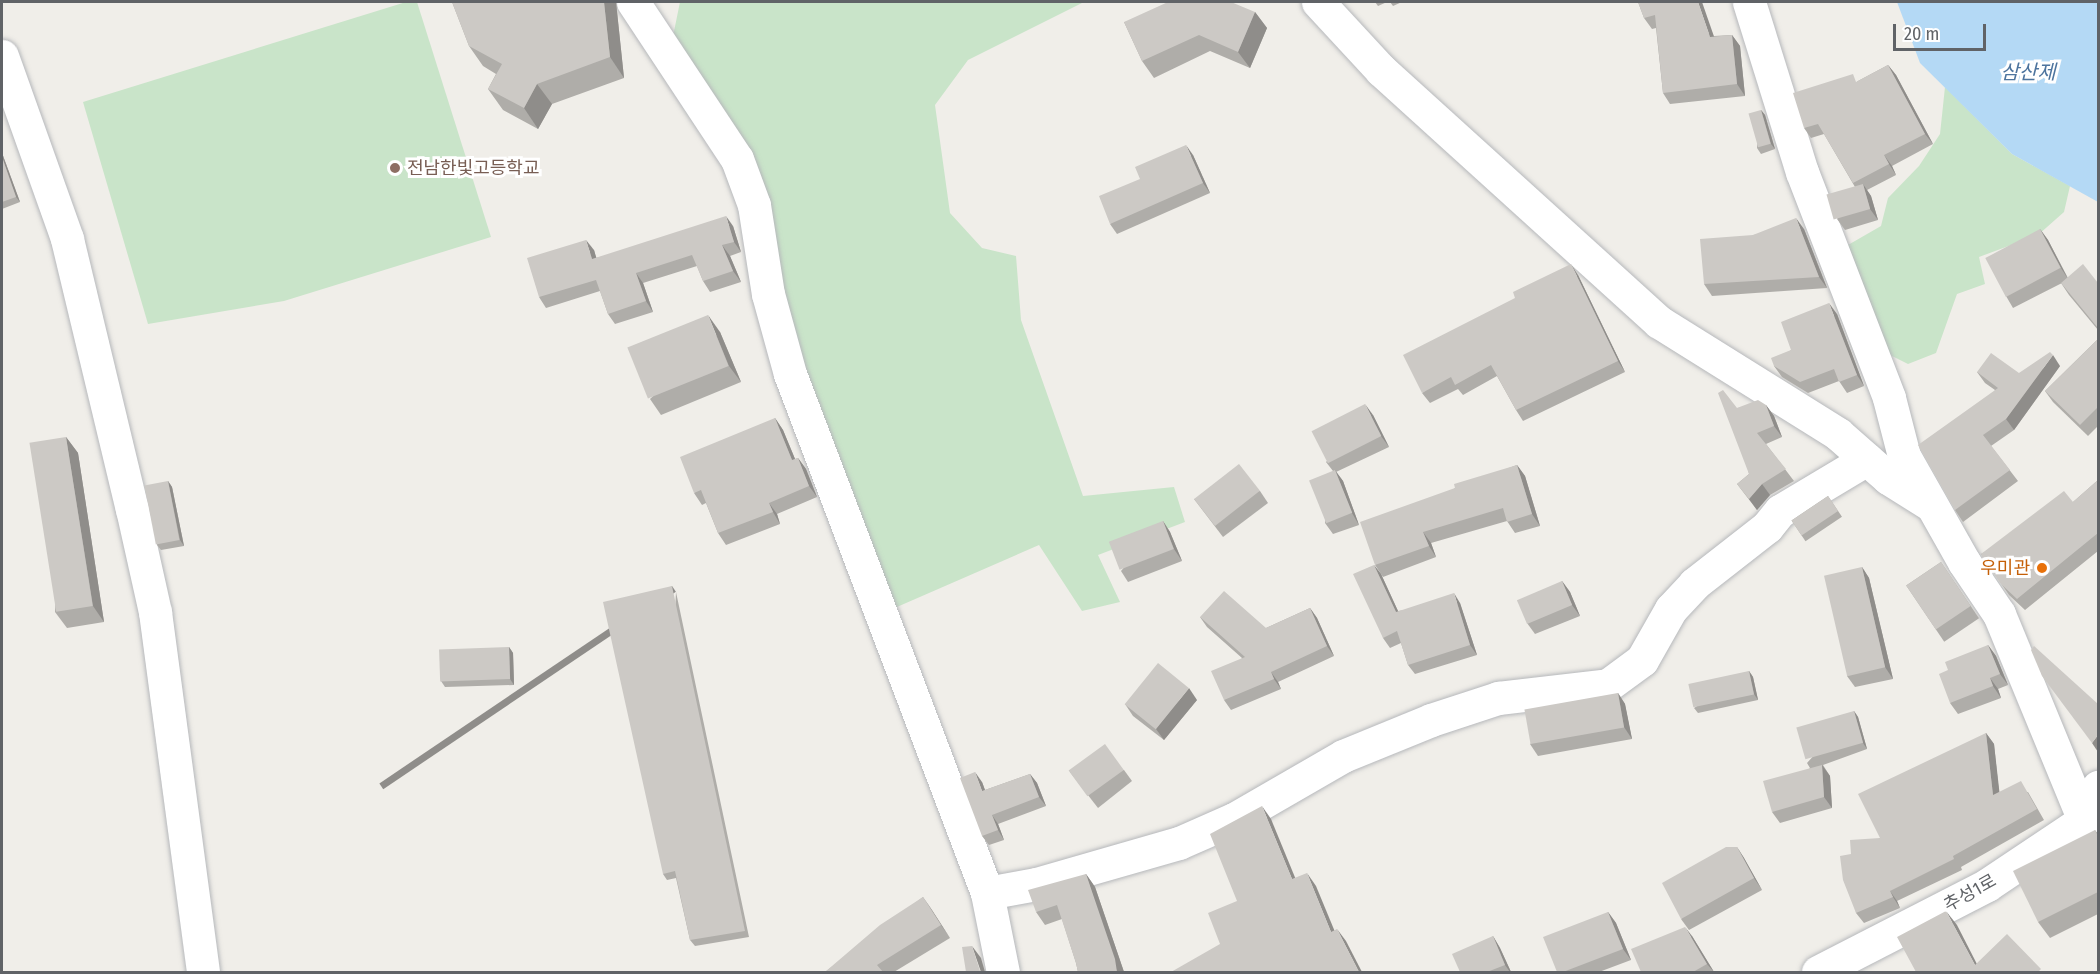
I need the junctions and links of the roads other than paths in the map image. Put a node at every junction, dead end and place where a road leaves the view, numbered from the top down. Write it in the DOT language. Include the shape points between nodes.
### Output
graph roads {
  1 [pos="633,2"];
  2 [pos="1318,2"];
  3 [pos="1749,2"];
  4 [pos="2,56"];
  5 [pos="1867,459"];
  6 [pos="1933,506"];
  7 [pos="2098,787"];
  8 [pos="2084,820"];
  9 [pos="987,893"];
  10 [pos="203,972"];
  11 [pos="1003,972"];
  12 [pos="1818,972"];
  1 -- 9 [label="street" via="737,159 754,205 768,294 790,374"];
  2 -- 5 [label="street" via="1381,70 1636,303 1686,340 1838,434"];
  3 -- 6 [label="street" via="1802,172 1889,398 1904,456"];
  4 -- 10 [label="street" via="67,239 135,520 155,612"];
  5 -- 6 [label="street" via="1888,478"];
  5 -- 9 [label="street" via="1780,511 1767,527 1694,584 1671,609 1642,660 1608,685 1498,698 1442,716 1343,756 1242,815 1179,843 1036,884"];
  6 -- 8 [label="street" via="2000,614"];
  7 -- 8 [label="street"];
  8 -- 12 [label="street, 추성1로" via="1987,885"];
  9 -- 11 [label="street"];
}
